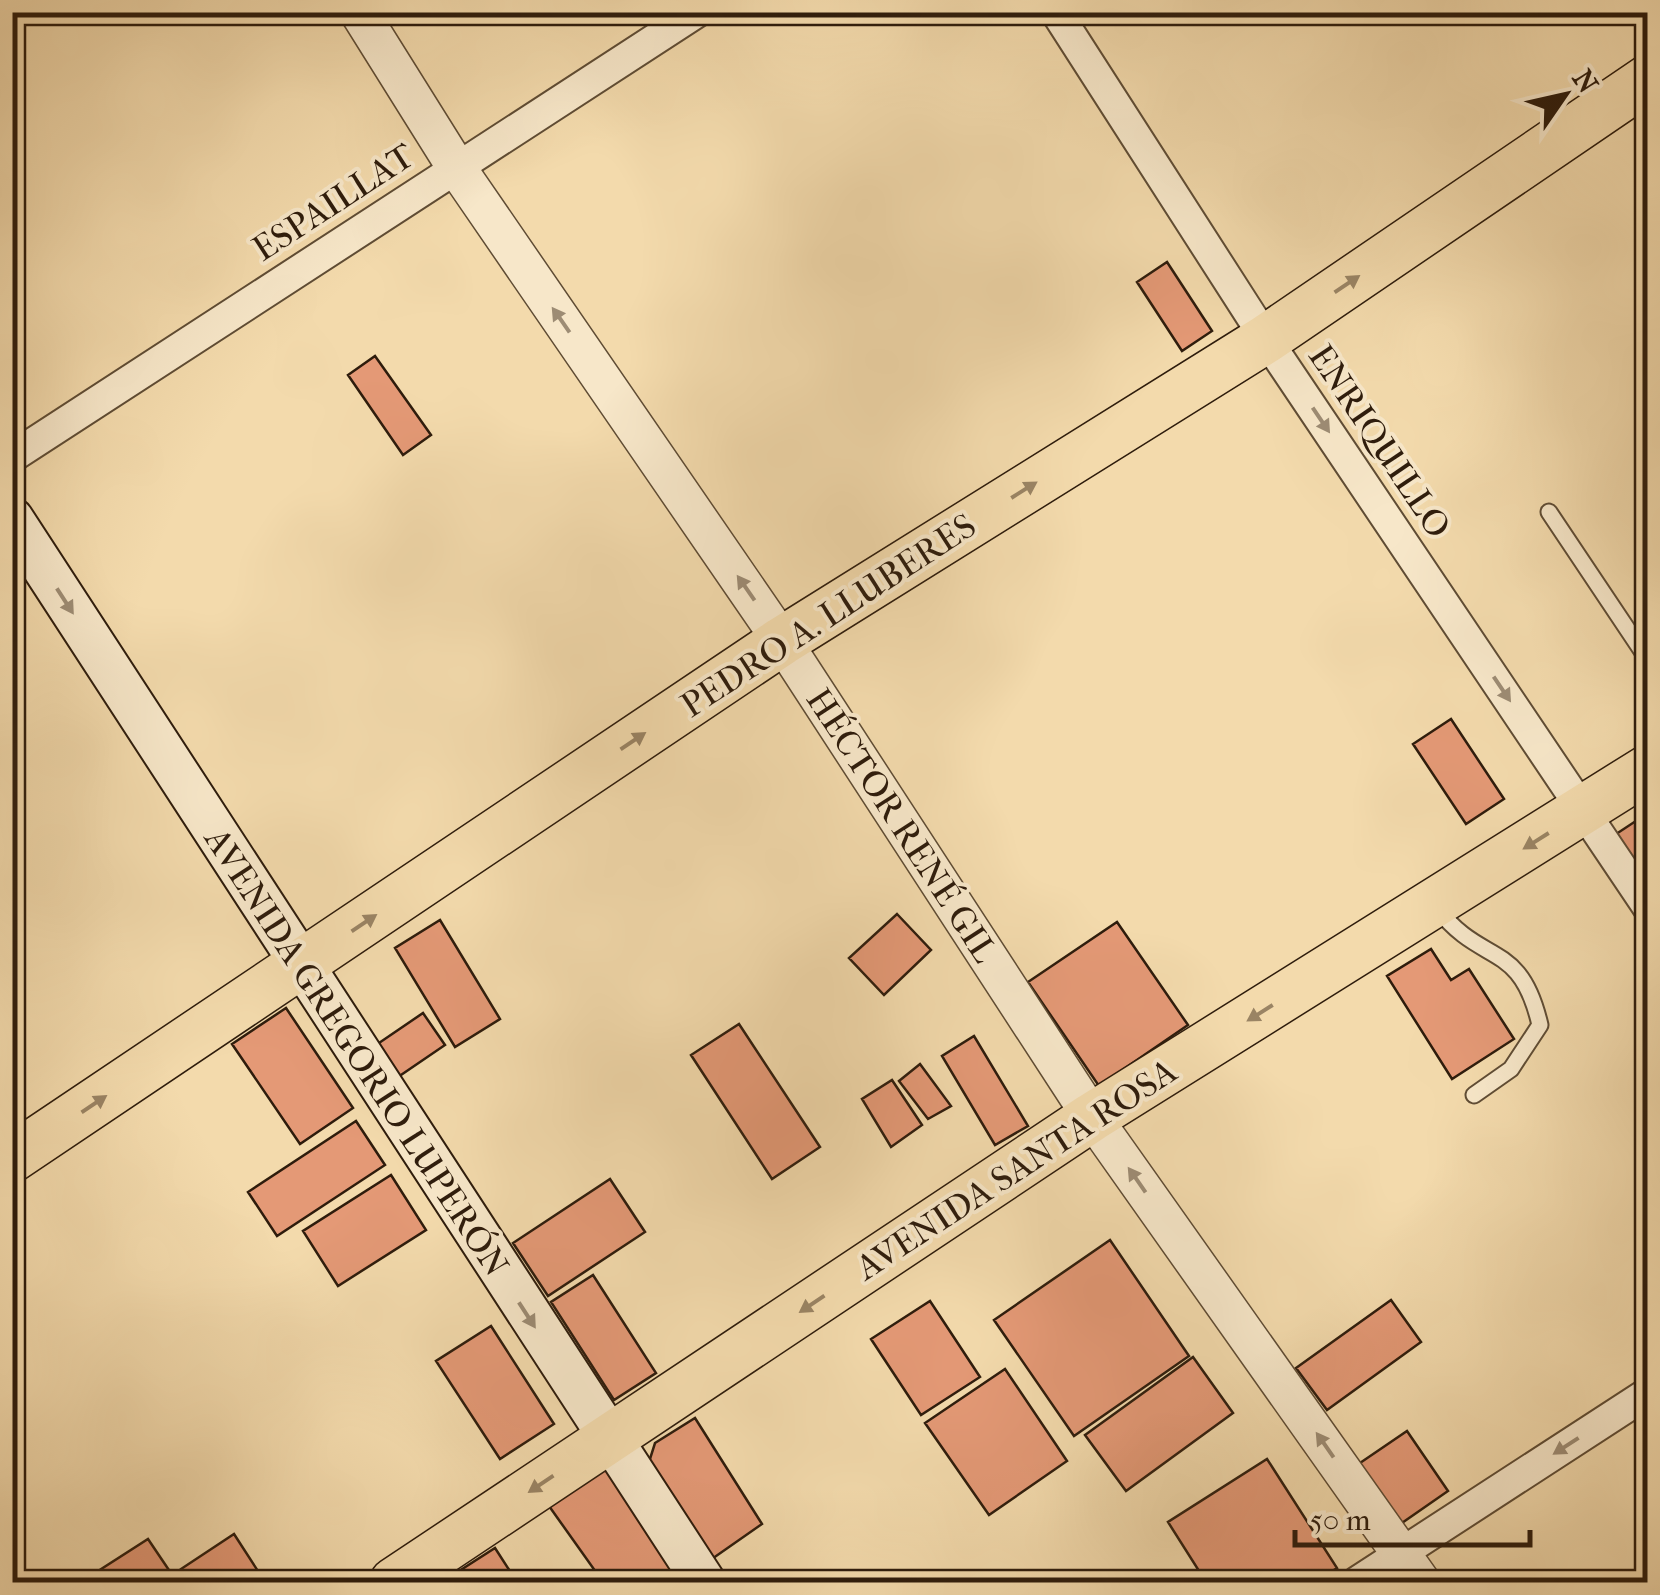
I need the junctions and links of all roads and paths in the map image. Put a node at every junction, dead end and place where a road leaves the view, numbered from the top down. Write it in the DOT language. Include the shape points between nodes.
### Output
graph roads {
  1 [pos="359,12"];
  2 [pos="697,12"];
  3 [pos="1056,12"];
  4 [pos="1648,80"];
  5 [pos="456,166"];
  6 [pos="1266,339"];
  7 [pos="12,457"];
  8 [pos="1549,512"];
  9 [pos="12,519"];
  10 [pos="782,640"];
  11 [pos="1648,660"];
  12 [pos="1648,769"];
  13 [pos="1585,812"];
  14 [pos="1434,905"];
  15 [pos="1648,907"];
  16 [pos="300,967"];
  17 [pos="1474,1095"];
  18 [pos="1092,1117"];
  19 [pos="12,1158"];
  20 [pos="1648,1393"];
  21 [pos="609,1439"];
  22 [pos="1411,1567"];
  23 [pos="394,1582"];
  24 [pos="704,1582"];
  25 [pos="1357,1582"];
  1 -- 5 [label="street, HÉCTOR RENÉ GIL"];
  2 -- 5 [label="street, ESPAILLAT"];
  3 -- 6 [label="street, ENRIQUILLO"];
  6 -- 4 [label="main road, PEDRO A. LLUBERES, one-way"];
  5 -- 7 [label="street, ESPAILLAT"];
  10 -- 5 [label="street, HÉCTOR RENÉ GIL, one-way"];
  10 -- 6 [label="main road, PEDRO A. LLUBERES, one-way"];
  6 -- 13 [label="street, ENRIQUILLO, one-way"];
  8 -- 11 [label="lane"];
  9 -- 16 [label="main road, AVENIDA GREGORIO LUPERÓN, one-way"];
  16 -- 10 [label="main road, PEDRO A. LLUBERES, one-way"];
  10 -- 18 [label="street, HÉCTOR RENÉ GIL"];
  12 -- 13 [label="main road, AVENIDA SANTA ROSA"];
  13 -- 14 [label="main road, AVENIDA SANTA ROSA, one-way"];
  13 -- 15 [label="street, ENRIQUILLO"];
  14 -- 17 [label="lane" via="1469,943 1510,960 1532,989 1540,1025 1511,1069"];
  14 -- 18 [label="main road, AVENIDA SANTA ROSA, one-way"];
  19 -- 16 [label="main road, PEDRO A. LLUBERES, one-way"];
  16 -- 21 [label="main road, AVENIDA GREGORIO LUPERÓN, one-way"];
  18 -- 21 [label="main road, AVENIDA SANTA ROSA, one-way"];
  22 -- 18 [label="street, HÉCTOR RENÉ GIL, one-way"];
  20 -- 22 [label="street, one-way"];
  21 -- 23 [label="main road, AVENIDA SANTA ROSA, one-way"];
  21 -- 24 [label="main road, AVENIDA GREGORIO LUPERÓN"];
  22 -- 25 [label="street"];
}
